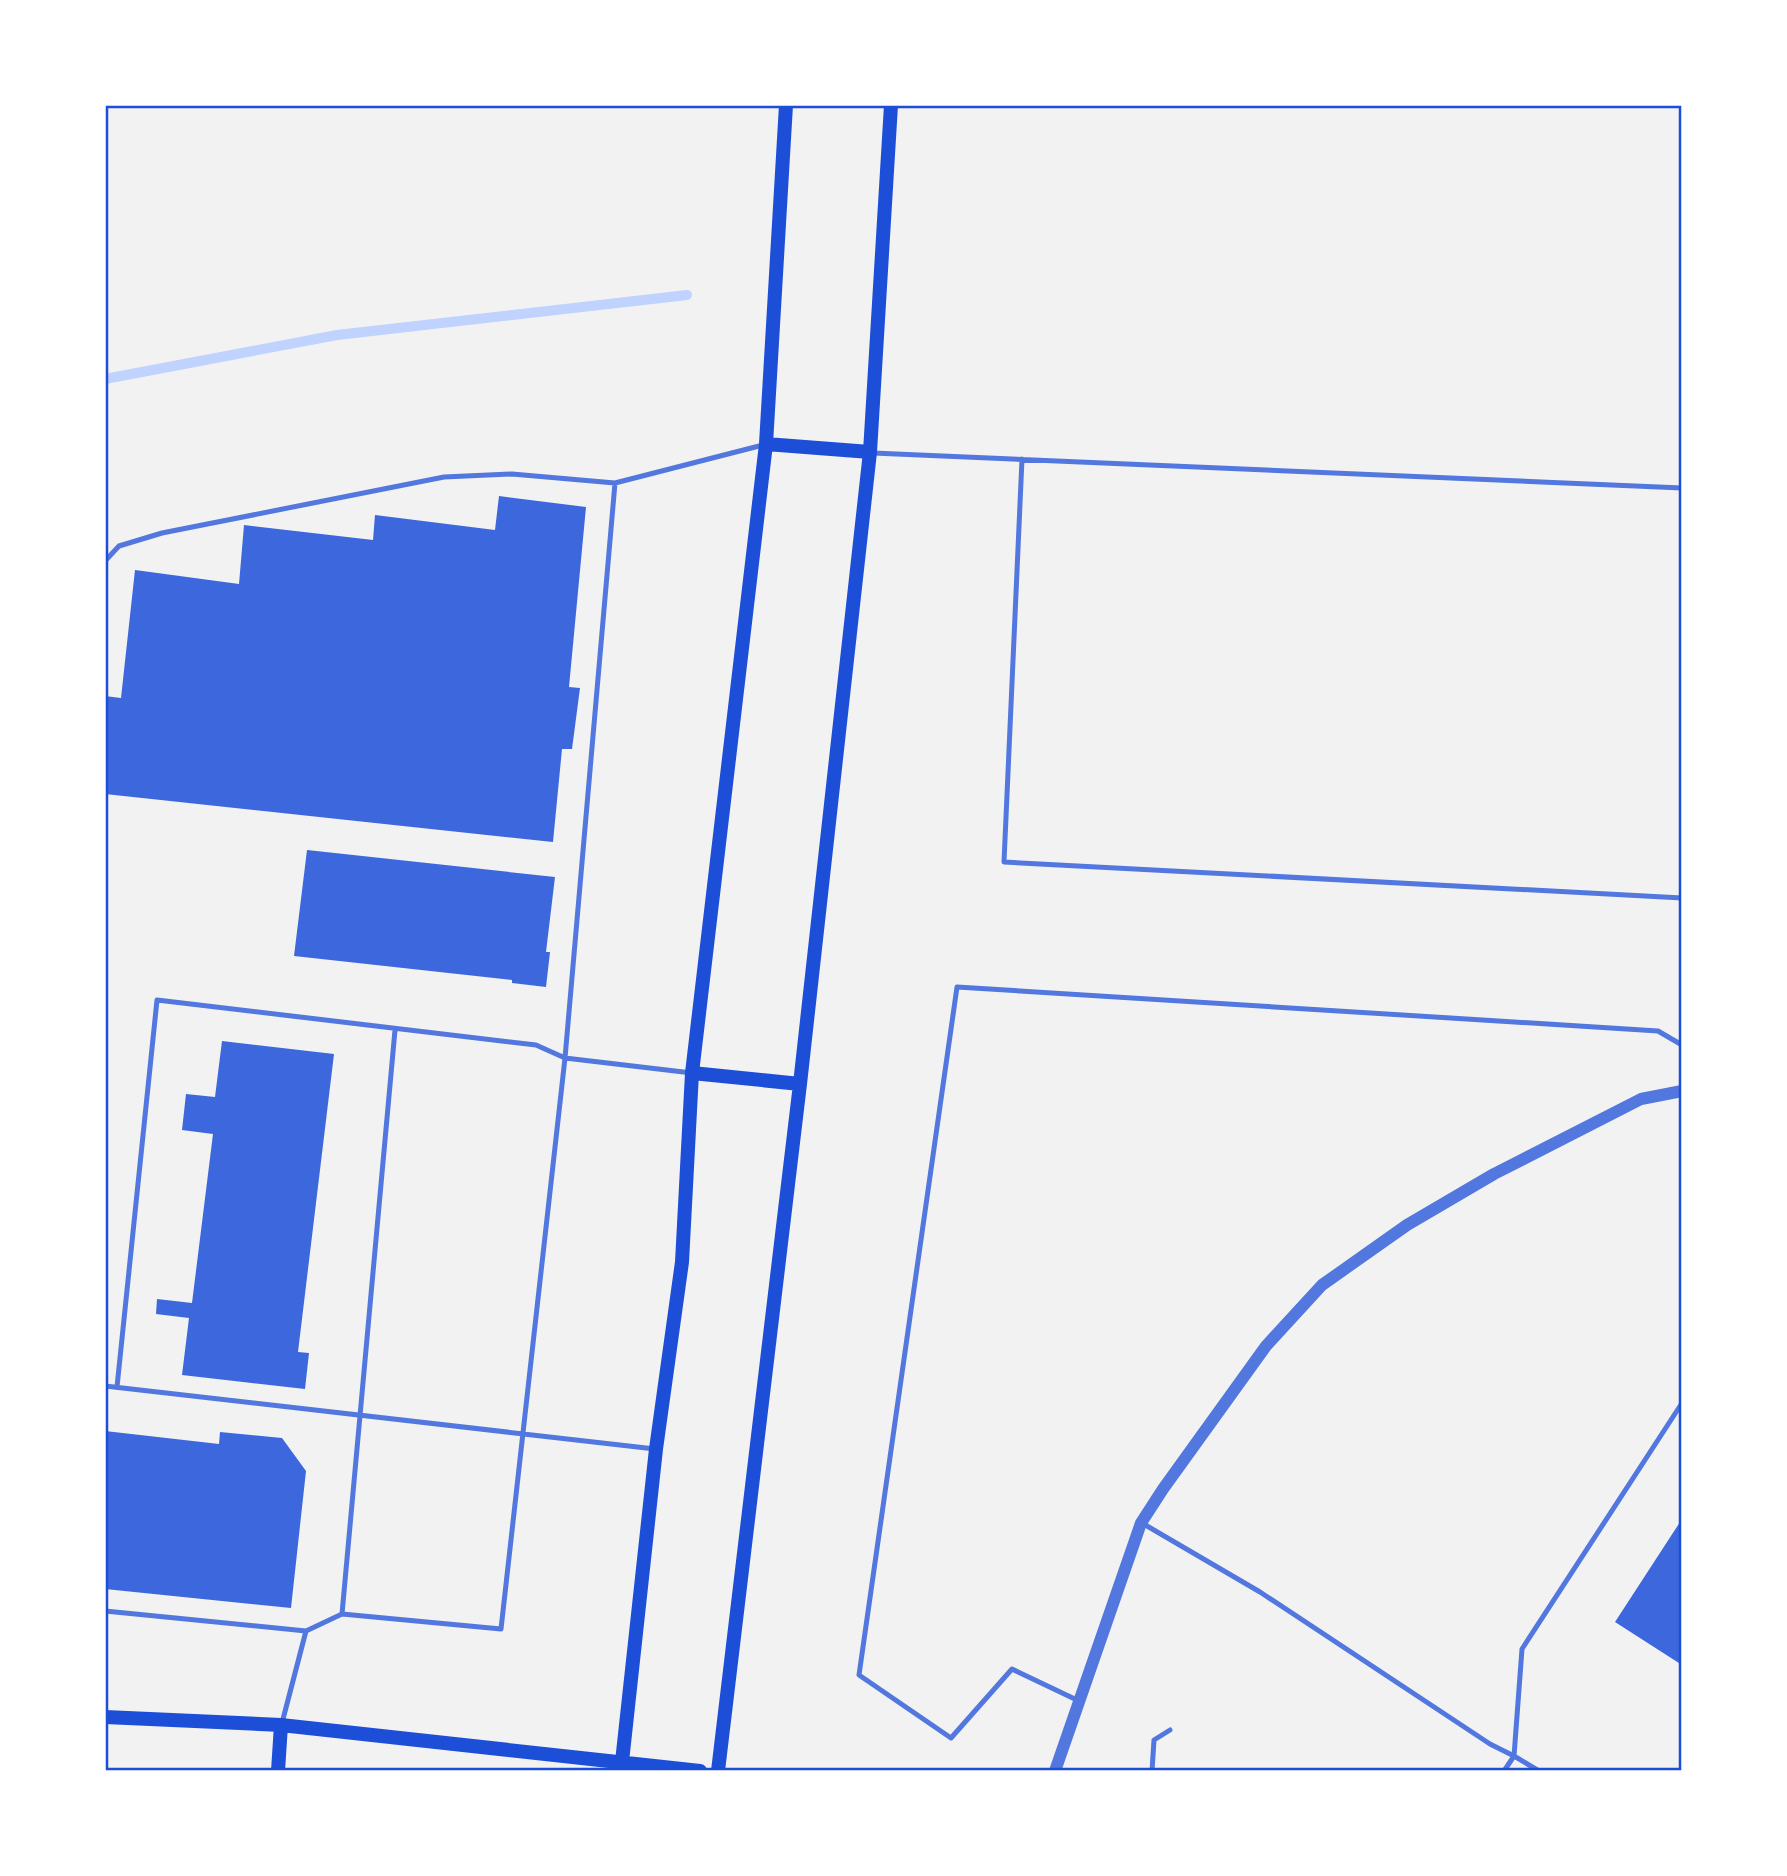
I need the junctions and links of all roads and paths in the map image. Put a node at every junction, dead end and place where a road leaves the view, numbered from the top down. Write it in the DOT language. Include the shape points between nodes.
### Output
graph roads {
  1 [pos="786,105"];
  2 [pos="891,105"];
  3 [pos="766,444"];
  4 [pos="870,452"];
  5 [pos="1022,459"];
  6 [pos="615,483"];
  7 [pos="1682,488"];
  8 [pos="105,561"];
  9 [pos="1682,898"];
  10 [pos="395,1030"];
  11 [pos="1682,1045"];
  12 [pos="565,1058"];
  13 [pos="692,1073"];
  14 [pos="800,1084"];
  15 [pos="1682,1091"];
  16 [pos="105,1386"];
  17 [pos="117,1387"];
  18 [pos="1682,1403"];
  19 [pos="359,1415"];
  20 [pos="522,1435"];
  21 [pos="656,1450"];
  22 [pos="1141,1523"];
  23 [pos="105,1611"];
  24 [pos="342,1614"];
  25 [pos="306,1631"];
  26 [pos="1079,1701"];
  27 [pos="105,1717"];
  28 [pos="281,1725"];
  29 [pos="1170,1730"];
  30 [pos="1514,1756"];
  31 [pos="622,1766"];
  32 [pos="278,1771"];
  33 [pos="700,1771"];
  34 [pos="718,1771"];
  35 [pos="1055,1771"];
  36 [pos="1152,1771"];
  37 [pos="1504,1771"];
  38 [pos="1539,1771"];
  1 -- 3 [label="main road"];
  2 -- 4 [label="main road"];
  3 -- 4 [label="main road"];
  3 -- 6 [label="lane"];
  3 -- 13 [label="main road"];
  4 -- 5 [label="lane"];
  4 -- 14 [label="main road"];
  5 -- 7 [label="lane"];
  5 -- 9 [label="lane" via="1004,862"];
  6 -- 8 [label="lane" via="512,474 444,477 162,533 118,547"];
  6 -- 12 [label="lane"];
  10 -- 12 [label="lane" via="536,1045"];
  10 -- 17 [label="lane" via="157,1000"];
  10 -- 19 [label="lane"];
  11 -- 26 [label="lane" via="1658,1031 957,987 859,1675 951,1738 1012,1669"];
  12 -- 13 [label="lane"];
  12 -- 20 [label="lane"];
  13 -- 14 [label="main road"];
  13 -- 21 [label="main road" via="682,1262"];
  14 -- 34 [label="main road"];
  15 -- 22 [label="street" via="1641,1099 1494,1174 1407,1225 1322,1285 1266,1346"];
  16 -- 17 [label="lane"];
  17 -- 19 [label="lane"];
  18 -- 30 [label="lane" via="1522,1649"];
  19 -- 20 [label="lane"];
  19 -- 24 [label="lane"];
  20 -- 21 [label="lane"];
  20 -- 24 [label="lane" via="502,1629"];
  21 -- 31 [label="main road"];
  22 -- 26 [label="street"];
  22 -- 30 [label="lane" via="1260,1592"];
  23 -- 25 [label="lane"];
  24 -- 25 [label="lane"];
  25 -- 28 [label="lane"];
  26 -- 35 [label="street"];
  27 -- 28 [label="main road"];
  28 -- 31 [label="main road"];
  28 -- 32 [label="main road"];
  29 -- 36 [label="lane" via="1154,1740"];
  30 -- 37 [label="lane"];
  30 -- 38 [label="lane"];
  31 -- 33 [label="main road"];
}
